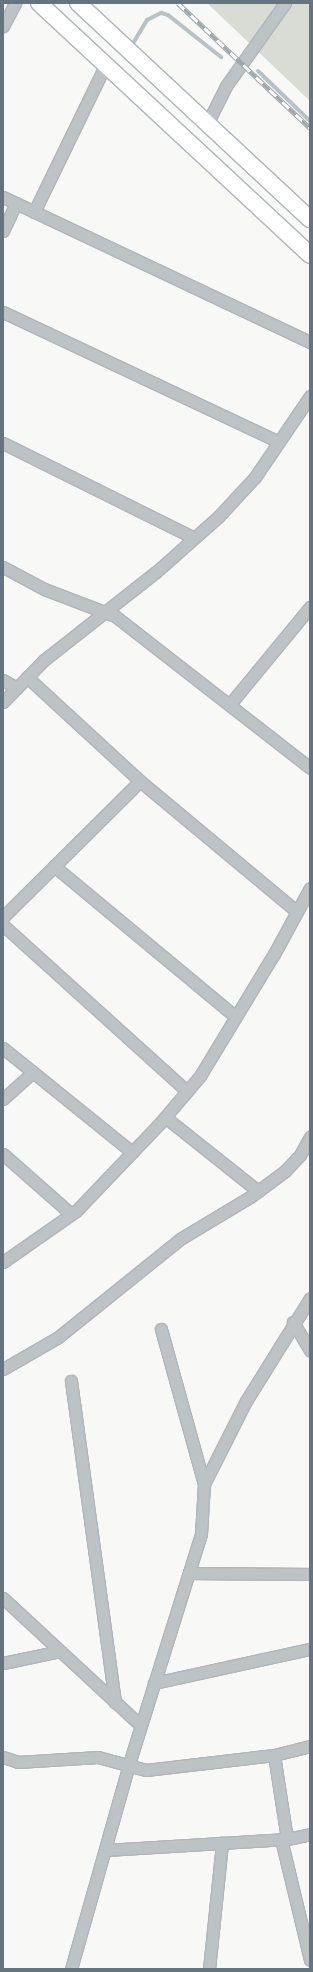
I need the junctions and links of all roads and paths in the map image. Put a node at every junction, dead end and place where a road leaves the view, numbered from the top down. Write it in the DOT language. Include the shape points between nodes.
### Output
graph roads {
  1 [pos="15,3"];
  2 [pos="39,3"];
  3 [pos="78,3"];
  4 [pos="285,3"];
  5 [pos="3,26"];
  6 [pos="106,64"];
  7 [pos="207,124"];
  8 [pos="258,173"];
  9 [pos="242,193"];
  10 [pos="3,197"];
  11 [pos="16,204"];
  12 [pos="34,212"];
  13 [pos="310,219"];
  14 [pos="3,231"];
  15 [pos="310,255"];
  16 [pos="3,312"];
  17 [pos="310,342"];
  18 [pos="310,396"];
  19 [pos="279,442"];
  20 [pos="3,443"];
  21 [pos="194,538"];
  22 [pos="3,567"];
  23 [pos="310,607"];
  24 [pos="102,612"];
  25 [pos="27,677"];
  26 [pos="3,680"];
  27 [pos="17,688"];
  28 [pos="3,702"];
  29 [pos="230,704"];
  30 [pos="310,768"];
  31 [pos="140,781"];
  32 [pos="54,866"];
  33 [pos="310,888"];
  34 [pos="297,912"];
  35 [pos="3,917"];
  36 [pos="3,925"];
  37 [pos="236,1017"];
  38 [pos="3,1048"];
  39 [pos="33,1072"];
  40 [pos="187,1092"];
  41 [pos="3,1099"];
  42 [pos="165,1117"];
  43 [pos="310,1137"];
  44 [pos="132,1152"];
  45 [pos="3,1154"];
  46 [pos="258,1191"];
  47 [pos="71,1214"];
  48 [pos="3,1262"];
  49 [pos="310,1298"];
  50 [pos="293,1322"];
  51 [pos="161,1328"];
  52 [pos="310,1350"];
  53 [pos="3,1369"];
  54 [pos="71,1381"];
  55 [pos="204,1484"];
  56 [pos="189,1573"];
  57 [pos="310,1574"];
  58 [pos="3,1598"];
  59 [pos="310,1649"];
  60 [pos="60,1651"];
  61 [pos="3,1663"];
  62 [pos="154,1683"];
  63 [pos="115,1702"];
  64 [pos="141,1726"];
  65 [pos="310,1746"];
  66 [pos="274,1755"];
  67 [pos="3,1757"];
  68 [pos="128,1767"];
  69 [pos="310,1834"];
  70 [pos="284,1839"];
  71 [pos="222,1843"];
  72 [pos="106,1850"];
  73 [pos="307,1932"];
  74 [pos="310,1960"];
  75 [pos="71,1969"];
  76 [pos="209,1969"];
  1 -- 5 [label="street"];
  2 -- 6 [label="main road"];
  3 -- 7 [label="main road"];
  4 -- 7 [label="street" via="226,86"];
  6 -- 9 [label="main road"];
  6 -- 12 [label="street"];
  7 -- 8 [label="main road"];
  8 -- 9 [label="main road"];
  8 -- 13 [label="main road"];
  9 -- 15 [label="main road"];
  10 -- 11 [label="street"];
  11 -- 12 [label="street"];
  11 -- 14 [label="street"];
  12 -- 17 [label="street"];
  16 -- 19 [label="street"];
  18 -- 19 [label="street"];
  19 -- 21 [label="street" via="255,478"];
  20 -- 21 [label="street"];
  21 -- 24 [label="street"];
  22 -- 24 [label="street" via="44,589"];
  23 -- 29 [label="street"];
  24 -- 25 [label="street"];
  24 -- 29 [label="street" via="114,616"];
  25 -- 27 [label="street"];
  25 -- 31 [label="street"];
  26 -- 27 [label="street"];
  27 -- 28 [label="street"];
  29 -- 30 [label="street"];
  31 -- 32 [label="street"];
  31 -- 34 [label="street"];
  32 -- 35 [label="street"];
  32 -- 37 [label="street"];
  33 -- 34 [label="street"];
  34 -- 37 [label="street"];
  36 -- 40 [label="street"];
  37 -- 40 [label="street" via="200,1076"];
  38 -- 39 [label="street"];
  39 -- 41 [label="street"];
  39 -- 44 [label="street"];
  40 -- 42 [label="street"];
  42 -- 44 [label="street"];
  42 -- 46 [label="street"];
  43 -- 46 [label="street" via="300,1156"];
  44 -- 47 [label="street"];
  45 -- 47 [label="street"];
  46 -- 53 [label="street" via="180,1239 58,1338"];
  47 -- 48 [label="street"];
  49 -- 50 [label="street"];
  50 -- 52 [label="street"];
  50 -- 55 [label="street" via="246,1401"];
  51 -- 55 [label="street"];
  54 -- 63 [label="street"];
  55 -- 56 [label="street" via="201,1534"];
  56 -- 57 [label="street"];
  56 -- 62 [label="street"];
  58 -- 60 [label="street"];
  59 -- 62 [label="street"];
  60 -- 61 [label="street"];
  60 -- 63 [label="street"];
  62 -- 64 [label="street"];
  63 -- 64 [label="street"];
  64 -- 68 [label="street"];
  65 -- 66 [label="street"];
  66 -- 68 [label="street" via="146,1770"];
  66 -- 70 [label="street"];
  67 -- 68 [label="street" via="18,1762 98,1757"];
  68 -- 72 [label="street"];
  69 -- 70 [label="street"];
  70 -- 71 [label="street"];
  70 -- 73 [label="street"];
  71 -- 72 [label="street"];
  71 -- 76 [label="street"];
  72 -- 75 [label="street"];
  73 -- 74 [label="street"];
}
